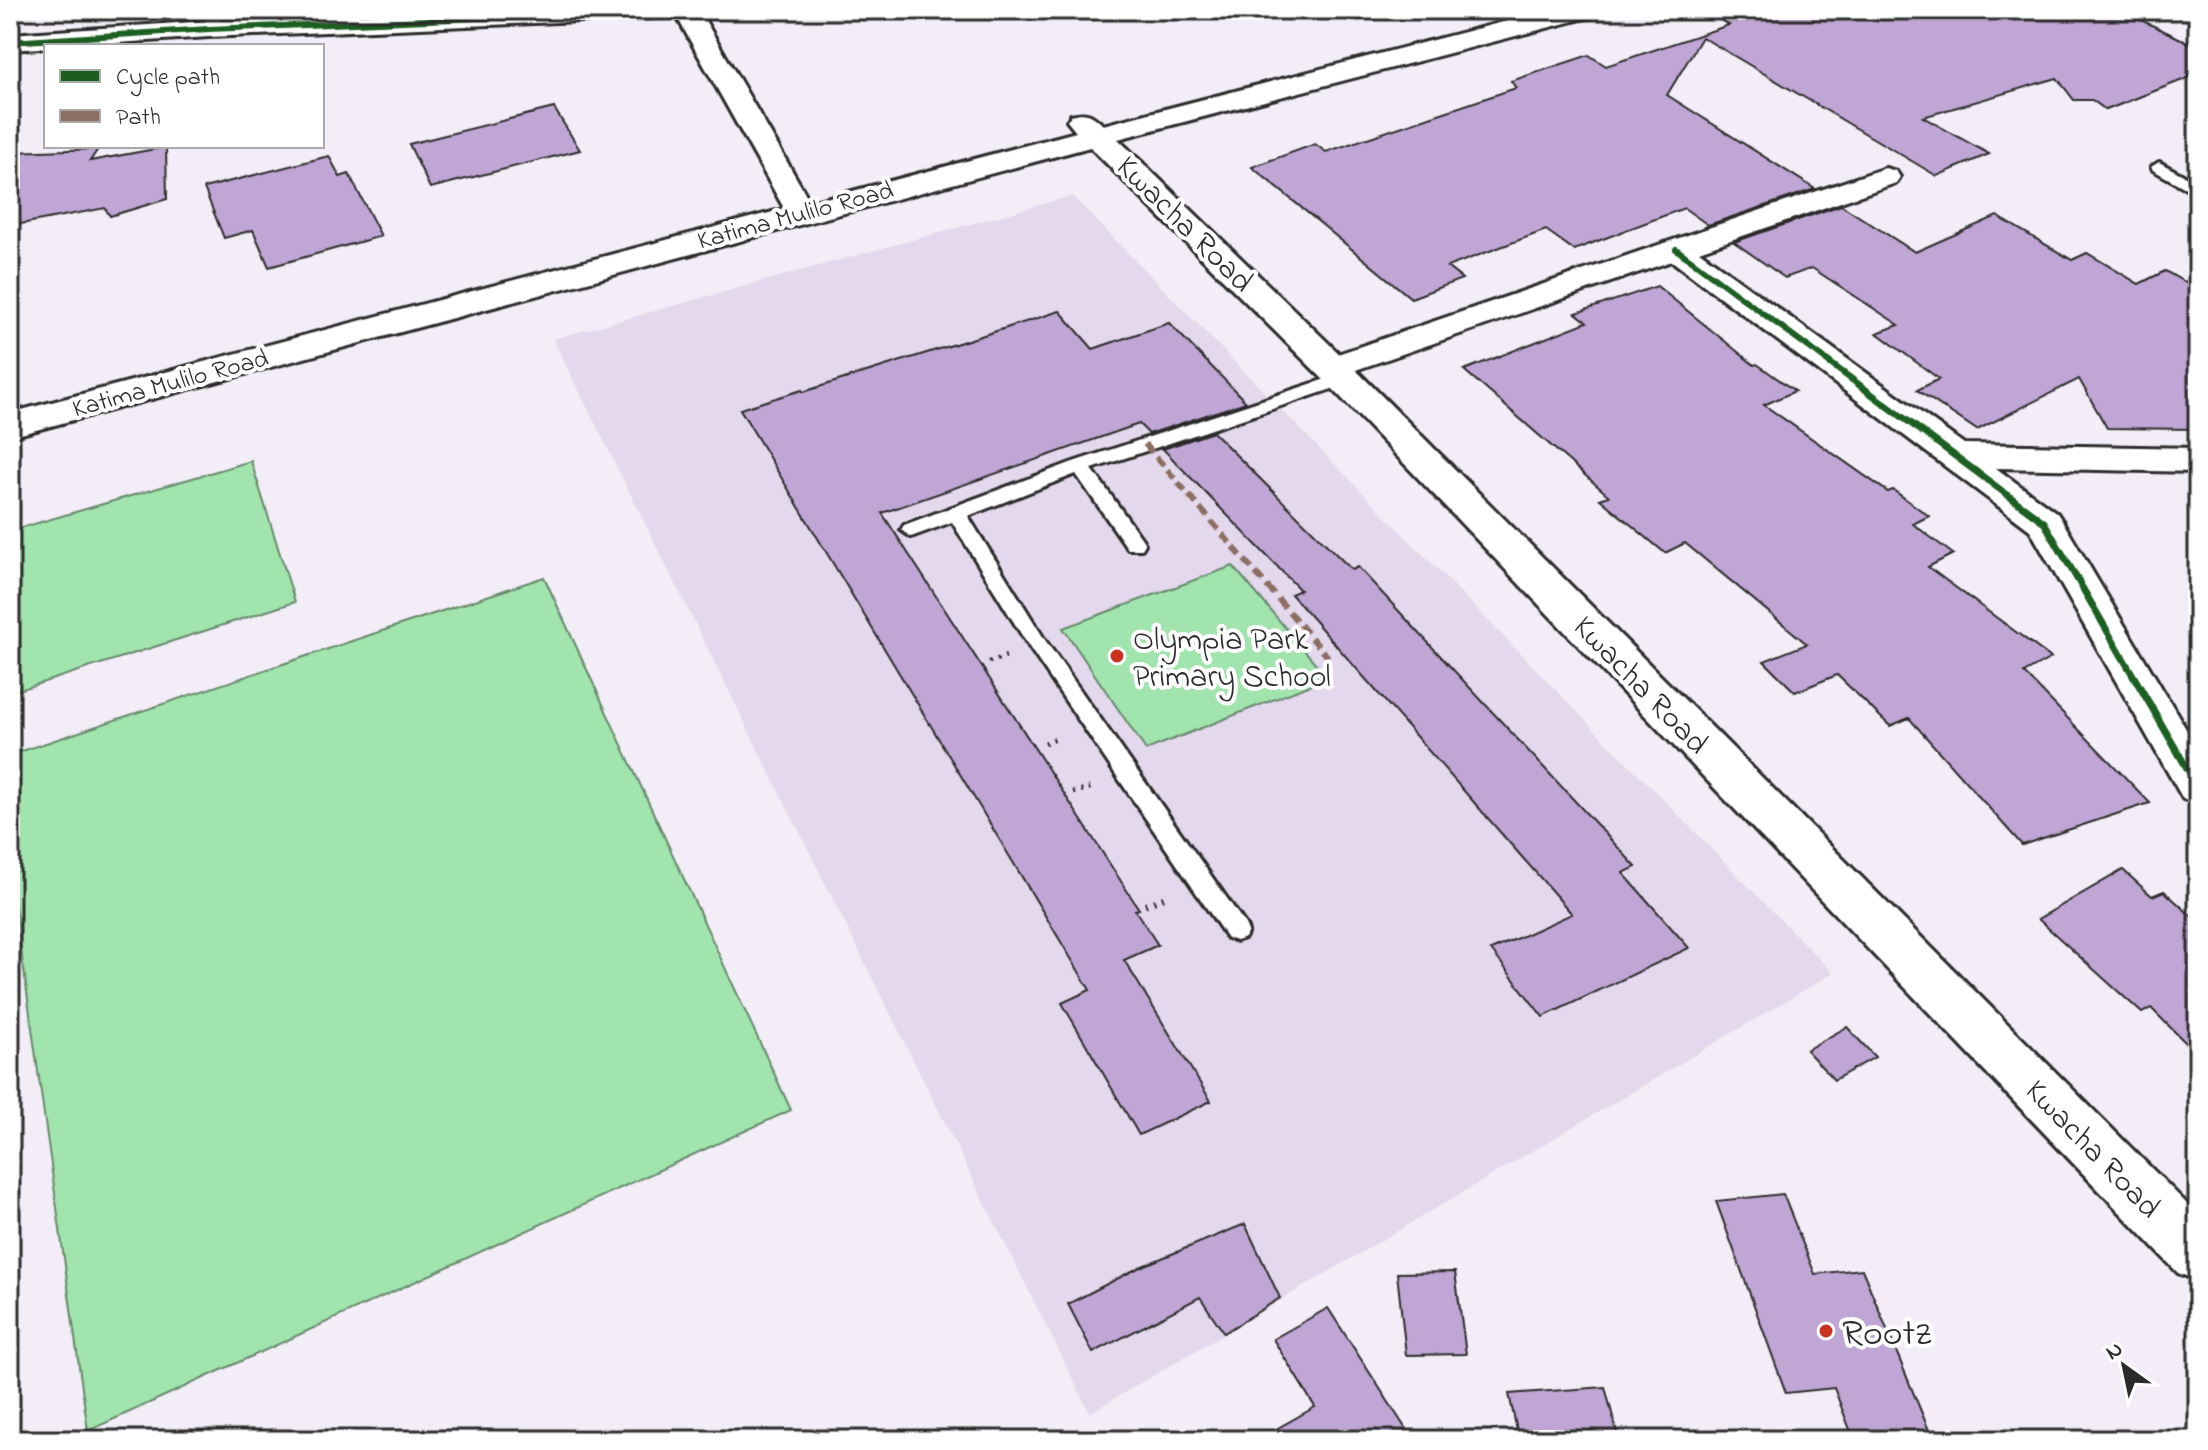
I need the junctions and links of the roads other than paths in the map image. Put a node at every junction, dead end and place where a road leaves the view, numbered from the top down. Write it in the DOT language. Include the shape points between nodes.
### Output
graph roads {
  1 [pos="672,10"];
  2 [pos="686,10"];
  3 [pos="1507,10"];
  4 [pos="1583,10"];
  5 [pos="213,20"];
  6 [pos="10,42"];
  7 [pos="1089,128"];
  8 [pos="2159,167"];
  9 [pos="1885,177"];
  10 [pos="2198,190"];
  11 [pos="794,202"];
  12 [pos="1676,249"];
  13 [pos="1338,373"];
  14 [pos="10,399"];
  15 [pos="10,425"];
  16 [pos="1952,456"];
  17 [pos="2198,460"];
  18 [pos="1080,466"];
  19 [pos="956,513"];
  20 [pos="911,530"];
  21 [pos="1135,544"];
  22 [pos="2198,787"];
  23 [pos="1236,931"];
  24 [pos="2198,1254"];
  1 -- 5 [label="street"];
  2 -- 11 [label="street"];
  3 -- 7 [label="main road, Katima Mulilo Road"];
  4 -- 7 [label="main road, Katima Mulilo Road"];
  5 -- 6 [label="street"];
  7 -- 11 [label="main road, Katima Mulilo Road"];
  7 -- 13 [label="main road, Kwacha Road"];
  8 -- 10 [label="lane"];
  9 -- 12 [label="street"];
  11 -- 14 [label="main road, Katima Mulilo Road"];
  11 -- 15 [label="main road, Katima Mulilo Road"];
  12 -- 13 [label="street"];
  12 -- 16 [label="street"];
  13 -- 18 [label="lane"];
  13 -- 24 [label="main road, Kwacha Road"];
  16 -- 17 [label="street"];
  16 -- 22 [label="street" via="2044,522"];
  18 -- 19 [label="lane"];
  18 -- 21 [label="lane"];
  19 -- 20 [label="lane"];
  19 -- 23 [label="lane" via="1038,645"];
}
